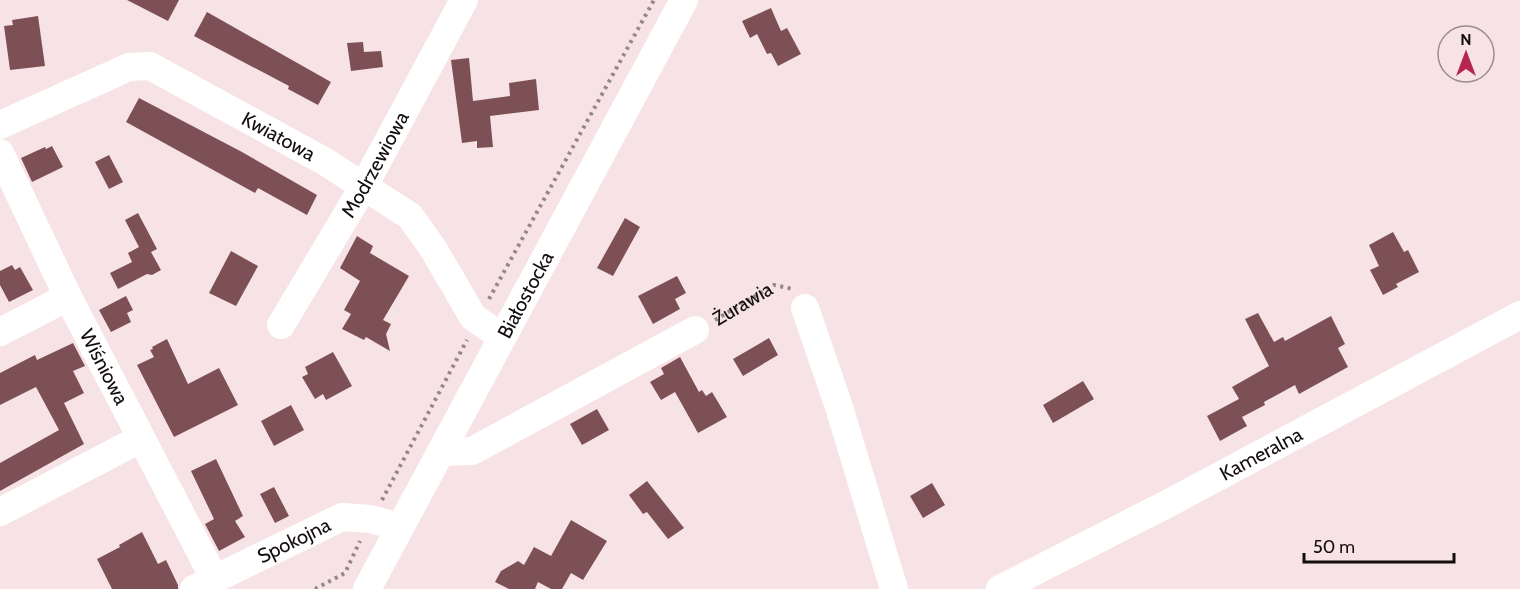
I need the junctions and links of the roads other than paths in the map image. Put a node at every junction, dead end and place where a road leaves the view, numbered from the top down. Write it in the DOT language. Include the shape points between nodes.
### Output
graph roads {
  1 [pos="464,0"];
  2 [pos="684,0"];
  3 [pos="0,125"];
  4 [pos="0,153"];
  5 [pos="364,186"];
  6 [pos="68,297"];
  7 [pos="805,308"];
  8 [pos="1520,315"];
  9 [pos="281,325"];
  10 [pos="695,330"];
  11 [pos="0,332"];
  12 [pos="502,337"];
  13 [pos="140,439"];
  14 [pos="441,452"];
  15 [pos="0,512"];
  16 [pos="400,527"];
  17 [pos="204,584"];
  18 [pos="367,589"];
  19 [pos="894,589"];
  20 [pos="1000,589"];
  1 -- 5 [label="street, Modrzewiowa"];
  2 -- 12 [label="street, Białostocka"];
  3 -- 5 [label="street, Kwiatowa" via="129,67 150,66"];
  4 -- 6 [label="street, Wiśniowa"];
  5 -- 9 [label="street, Modrzewiowa"];
  5 -- 12 [label="street, Kwiatowa" via="410,216 473,316"];
  6 -- 11 [label="street"];
  6 -- 13 [label="street, Wiśniowa"];
  7 -- 19 [label="street, Żurawia"];
  8 -- 20 [label="street, Kameralna"];
  10 -- 14 [label="street, Żurawia" via="472,451"];
  12 -- 14 [label="street, Białostocka"];
  13 -- 15 [label="street"];
  13 -- 17 [label="street, Wiśniowa"];
  14 -- 16 [label="street, Białostocka"];
  16 -- 17 [label="street, Spokojna" via="342,517"];
  16 -- 18 [label="street, Białostocka"];
}
